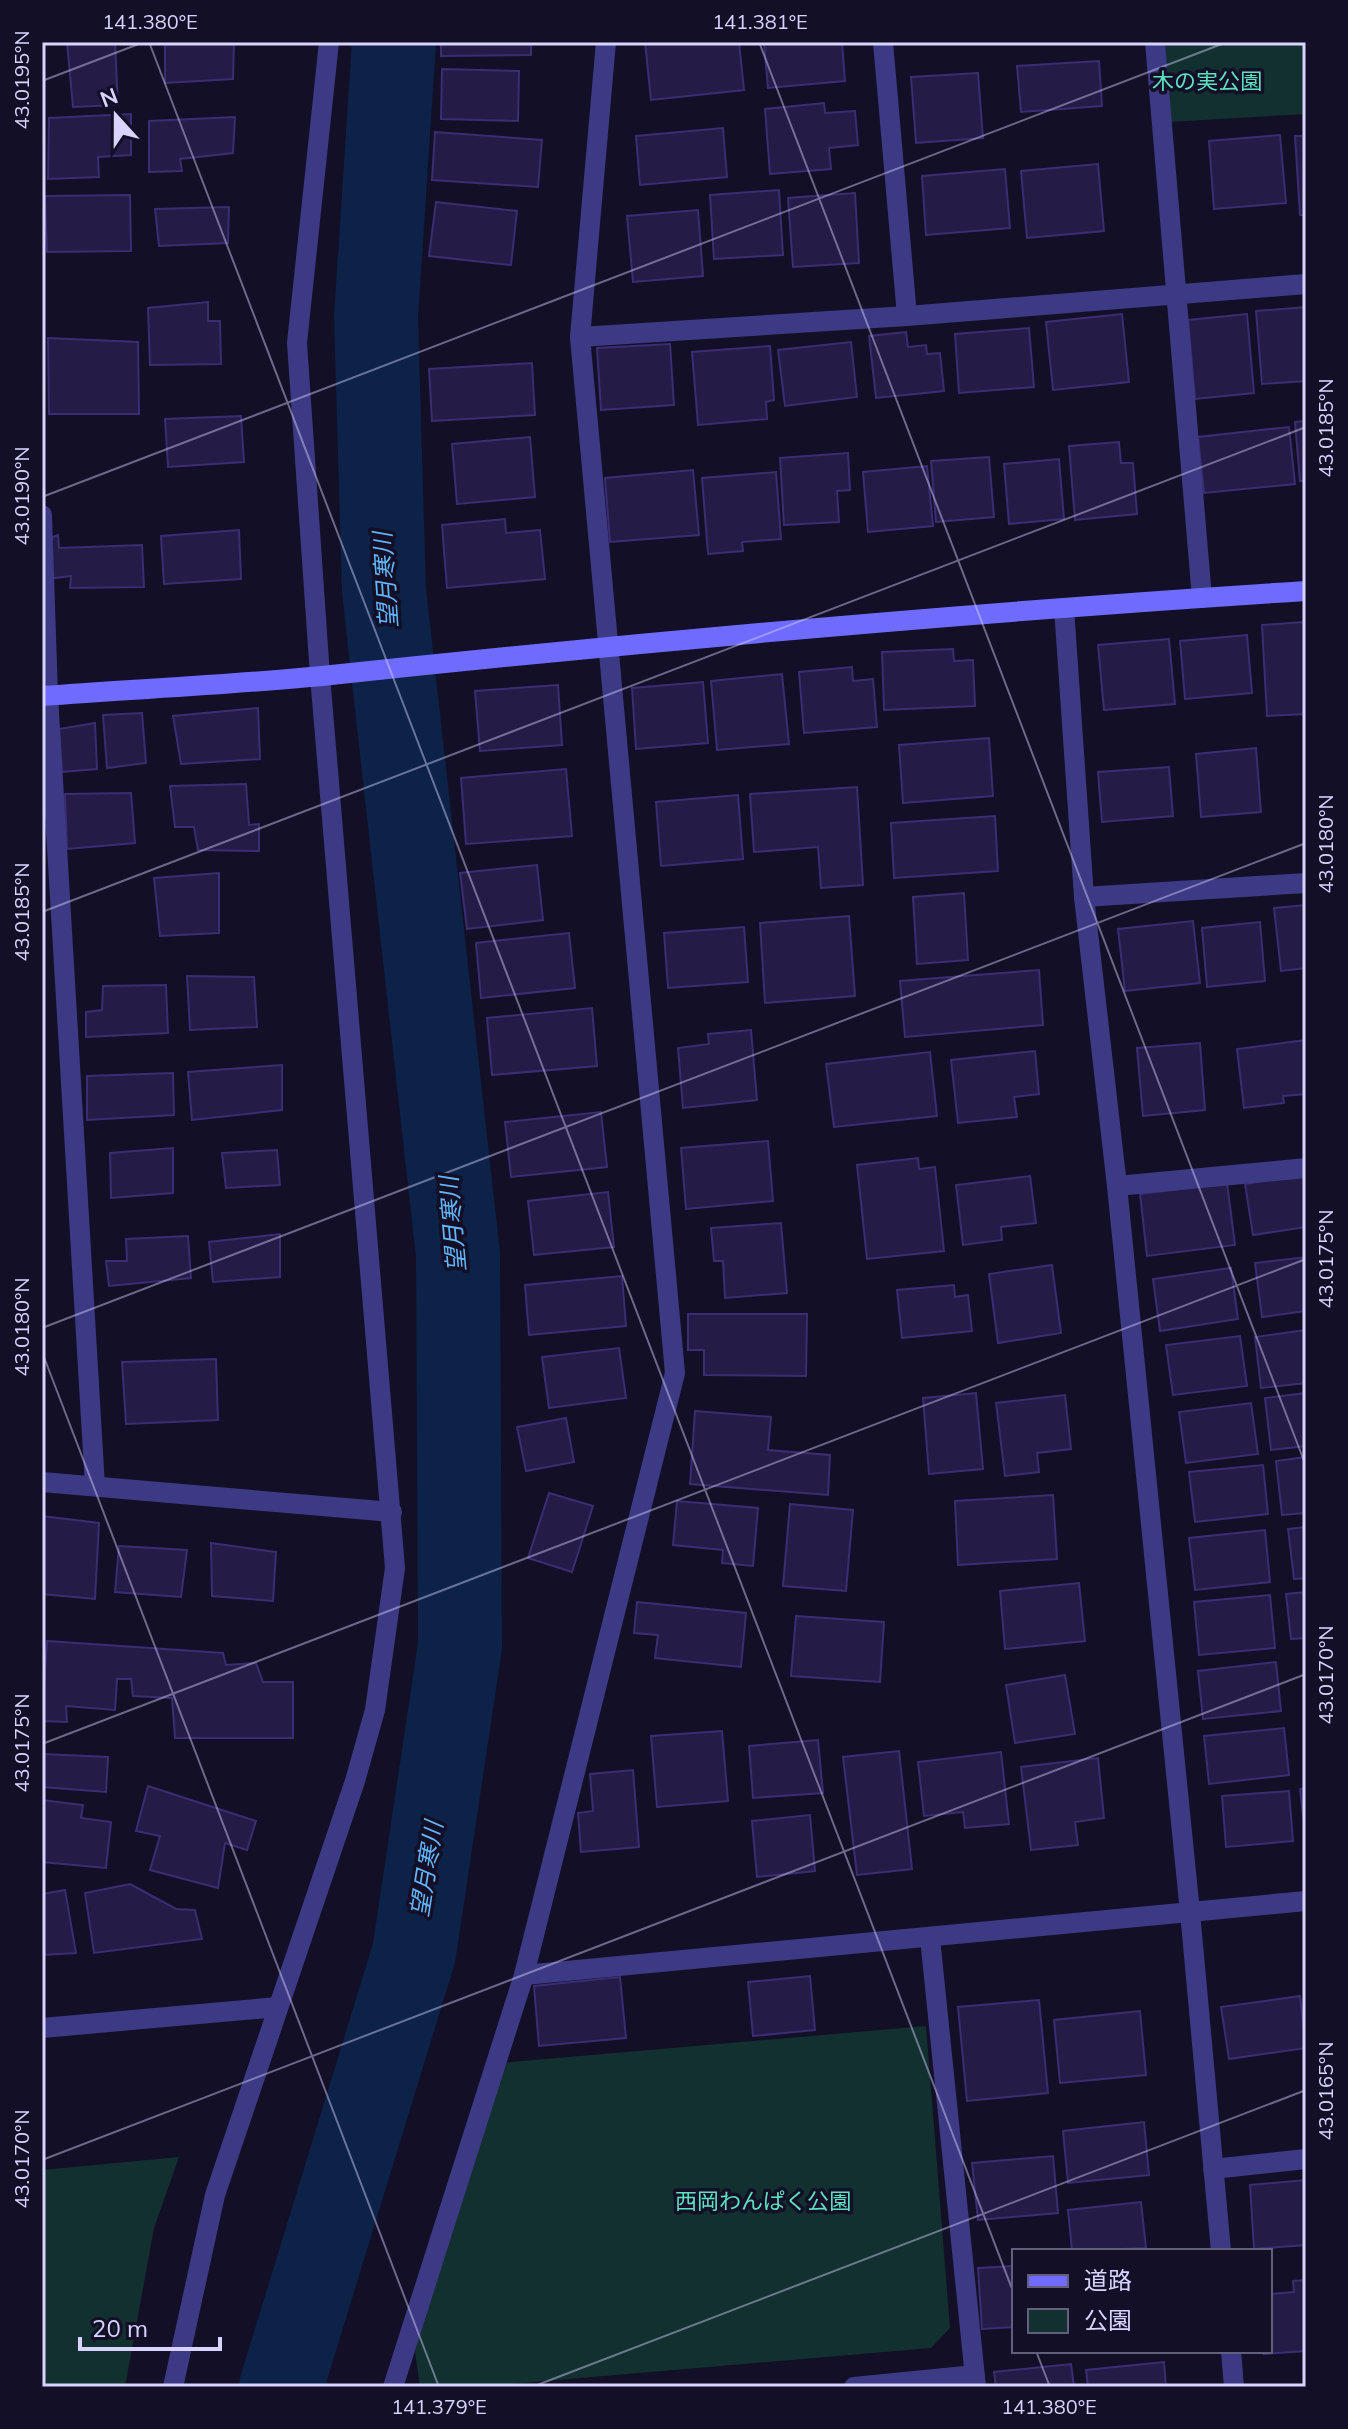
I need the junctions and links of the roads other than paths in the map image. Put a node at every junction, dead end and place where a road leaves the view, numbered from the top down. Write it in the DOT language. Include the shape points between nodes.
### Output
graph roads {
  1 [pos="329,42"];
  2 [pos="606,42"];
  3 [pos="883,42"];
  4 [pos="1155,42"];
  5 [pos="1306,284"];
  6 [pos="1174,293"];
  7 [pos="907,316"];
  8 [pos="580,337"];
  9 [pos="42,515"];
  10 [pos="1306,591"];
  11 [pos="1202,598"];
  12 [pos="1064,608"];
  13 [pos="608,647"];
  14 [pos="330,675"];
  15 [pos="45,696"];
  16 [pos="1306,883"];
  17 [pos="1084,897"];
  18 [pos="1306,1168"];
  19 [pos="1117,1186"];
  20 [pos="42,1482"];
  21 [pos="95,1486"];
  22 [pos="392,1512"];
  23 [pos="1306,1901"];
  24 [pos="1190,1912"];
  25 [pos="930,1938"];
  26 [pos="524,1975"];
  27 [pos="278,2007"];
  28 [pos="42,2028"];
  29 [pos="1306,2159"];
  30 [pos="1213,2169"];
  31 [pos="1221,2249"];
  32 [pos="1231,2353"];
  33 [pos="975,2381"];
  34 [pos="173,2387"];
  35 [pos="393,2387"];
  36 [pos="854,2387"];
  37 [pos="1234,2387"];
  1 -- 14 [label="street" via="297,343"];
  2 -- 8 [label="street"];
  3 -- 7 [label="street"];
  4 -- 6 [label="street"];
  5 -- 6 [label="street"];
  6 -- 7 [label="street"];
  6 -- 11 [label="street"];
  7 -- 8 [label="street"];
  8 -- 13 [label="street"];
  9 -- 15 [label="street"];
  10 -- 11 [label="street"];
  11 -- 12 [label="street"];
  12 -- 13 [label="street"];
  12 -- 17 [label="street"];
  13 -- 14 [label="street"];
  13 -- 26 [label="street" via="675,1373"];
  14 -- 15 [label="street"];
  14 -- 22 [label="street"];
  15 -- 21 [label="street"];
  16 -- 17 [label="street"];
  17 -- 19 [label="street"];
  18 -- 19 [label="street"];
  19 -- 24 [label="street"];
  20 -- 21 [label="street"];
  21 -- 22 [label="street"];
  22 -- 27 [label="street" via="395,1568 375,1710"];
  23 -- 24 [label="street"];
  24 -- 25 [label="street"];
  24 -- 30 [label="street"];
  25 -- 26 [label="street"];
  25 -- 33 [label="street"];
  26 -- 35 [label="street"];
  27 -- 28 [label="street"];
  27 -- 34 [label="street" via="215,2195"];
  29 -- 30 [label="street"];
  30 -- 31 [label="street"];
  32 -- 37 [label="street"];
  33 -- 36 [label="street"];
}
